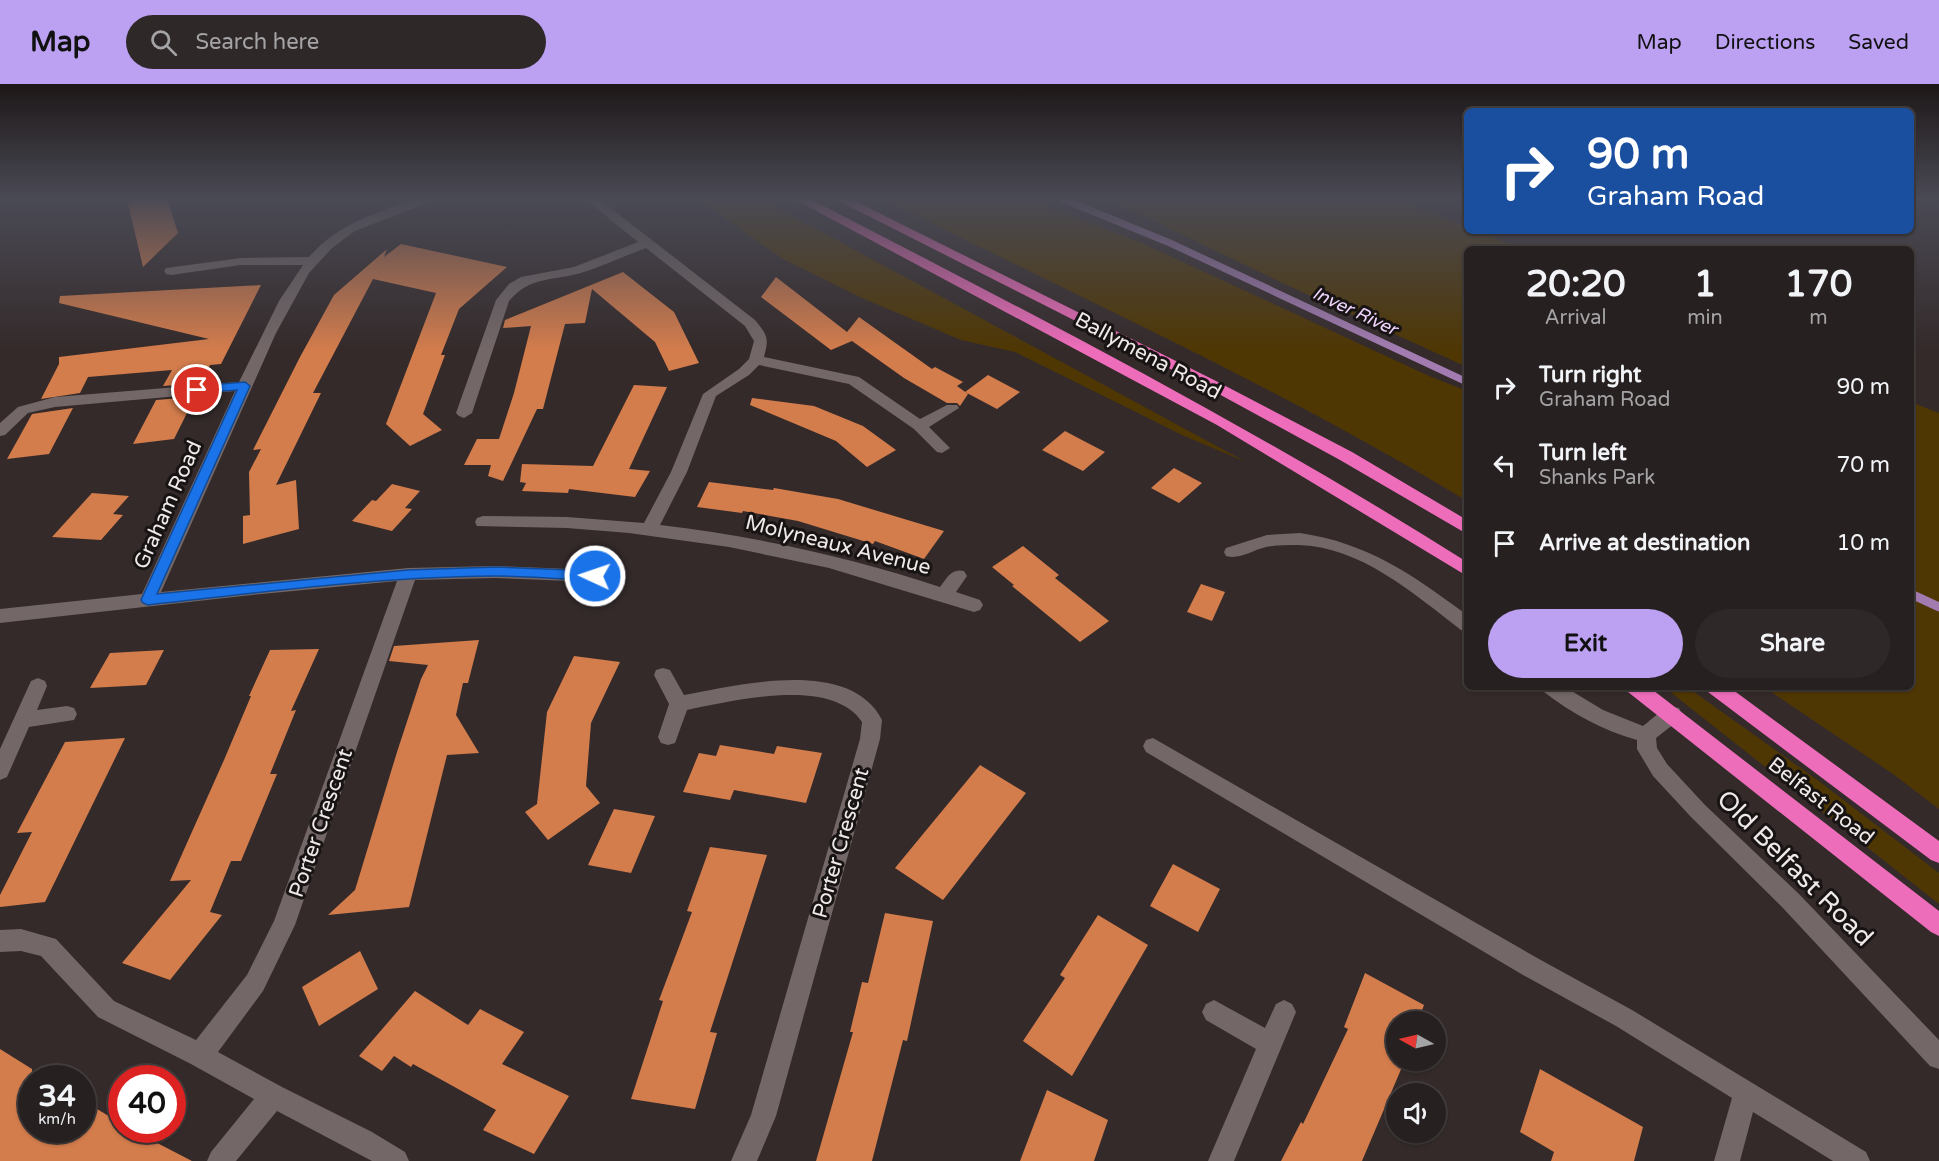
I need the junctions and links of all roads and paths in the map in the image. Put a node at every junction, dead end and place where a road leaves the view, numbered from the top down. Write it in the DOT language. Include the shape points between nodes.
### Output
graph roads {
  1 [pos="323,249"];
  2 [pos="631,249"];
  3 [pos="655,249"];
  4 [pos="896,249"];
  5 [pos="942,249"];
  6 [pos="313,261"];
  7 [pos="171,271"];
  8 [pos="756,360"];
  9 [pos="245,386"];
  10 [pos="952,408"];
  11 [pos="464,412"];
  12 [pos="919,426"];
  13 [pos="0,431"];
  14 [pos="942,448"];
  15 [pos="483,522"];
  16 [pos="1464,526"];
  17 [pos="648,531"];
  18 [pos="1232,552"];
  19 [pos="1464,568"];
  20 [pos="408,574"];
  21 [pos="595,576"];
  22 [pos="958,576"];
  23 [pos="945,594"];
  24 [pos="148,600"];
  25 [pos="974,605"];
  26 [pos="0,616"];
  27 [pos="1464,623"];
  28 [pos="663,675"];
  29 [pos="38,686"];
  30 [pos="1555,690"];
  31 [pos="1639,690"];
  32 [pos="1719,690"];
  33 [pos="679,704"];
  34 [pos="67,714"];
  35 [pos="1672,714"];
  36 [pos="22,720"];
  37 [pos="1646,735"];
  38 [pos="668,737"];
  39 [pos="1153,746"];
  40 [pos="0,771"];
  41 [pos="1939,853"];
  42 [pos="1939,925"];
  43 [pos="0,941"];
  44 [pos="1214,1012"];
  45 [pos="1284,1012"];
  46 [pos="1270,1044"];
  47 [pos="201,1055"];
  48 [pos="1939,1057"];
  49 [pos="1746,1093"];
  50 [pos="273,1096"];
  51 [pos="220,1161"];
  52 [pos="396,1161"];
  53 [pos="744,1161"];
  54 [pos="1221,1161"];
  55 [pos="1727,1161"];
  56 [pos="1857,1161"];
  1 -- 6 [label="street, Graham Road"];
  2 -- 11 [label="street" via="577,270 529,279 514,287 503,300"];
  3 -- 8 [label="street" via="755,329 760,341"];
  4 -- 19 [label="highway, Ballymena Road" via="1229,424"];
  5 -- 16 [label="highway, Ballymena Road" via="1212,384 1346,456"];
  6 -- 7 [label="street" via="216,262"];
  6 -- 9 [label="street, Graham Road" via="282,309"];
  8 -- 12 [label="street" via="854,380"];
  8 -- 17 [label="street" via="710,394 679,472"];
  9 -- 13 [label="street" via="55,402 23,410"];
  9 -- 24 [label="street, Graham Road"];
  10 -- 12 [label="street"];
  12 -- 14 [label="street"];
  15 -- 17 [label="street, Molyneaux Avenue" via="567,522"];
  17 -- 23 [label="street, Molyneaux Avenue" via="778,549"];
  18 -- 27 [label="street" via="1272,540 1332,544 1392,569"];
  20 -- 21 [label="street"];
  20 -- 24 [label="street"];
  20 -- 47 [label="street, Porter Crescent" via="284,925 255,983"];
  22 -- 23 [label="street, Molyneaux Avenue"];
  23 -- 25 [label="street, Molyneaux Avenue"];
  24 -- 26 [label="street"];
  28 -- 33 [label="street"];
  29 -- 36 [label="street"];
  30 -- 37 [label="street" via="1616,727"];
  31 -- 35 [label="highway"];
  32 -- 41 [label="highway, Belfast Road"];
  33 -- 38 [label="street"];
  33 -- 53 [label="street, Porter Crescent" via="783,687 839,693 860,703 872,720 870,739 766,1105"];
  34 -- 36 [label="street"];
  35 -- 37 [label="street"];
  35 -- 42 [label="highway, Belfast Road"];
  36 -- 40 [label="street"];
  37 -- 48 [label="street, Old Belfast Road" via="1647,749 1660,770"];
  39 -- 49 [label="street" via="1624,1018"];
  43 -- 47 [label="street" via="21,940 48,947 105,1010"];
  44 -- 46 [label="street"];
  45 -- 46 [label="street"];
  46 -- 54 [label="street"];
  47 -- 50 [label="street"];
  49 -- 55 [label="street"];
  49 -- 56 [label="street"];
  50 -- 51 [label="street"];
  50 -- 52 [label="street"];
}
